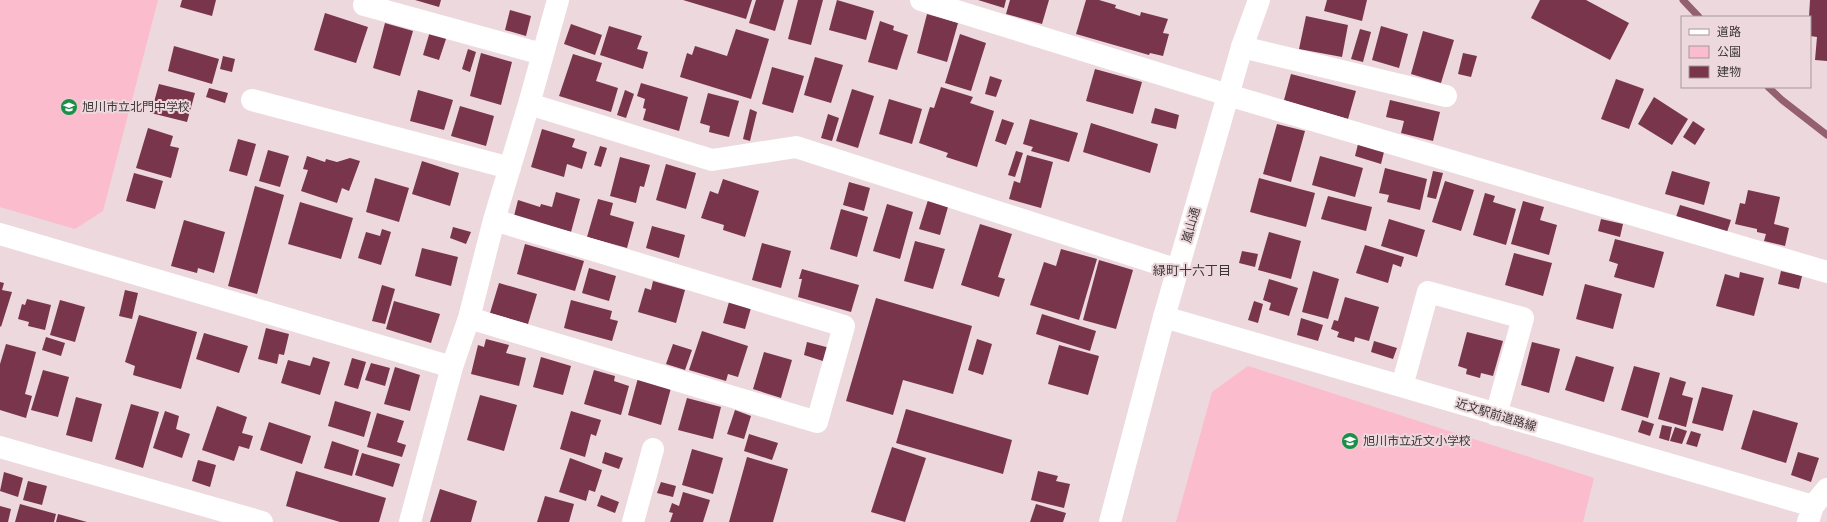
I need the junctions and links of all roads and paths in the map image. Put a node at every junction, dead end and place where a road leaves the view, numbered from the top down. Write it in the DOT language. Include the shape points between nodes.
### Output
graph roads {
  1 [pos="558,0"];
  2 [pos="921,0"];
  3 [pos="1259,0"];
  4 [pos="364,6"];
  5 [pos="1242,47"];
  6 [pos="542,54"];
  7 [pos="1228,95"];
  8 [pos="1446,96"];
  9 [pos="252,100"];
  10 [pos="529,104"];
  11 [pos="510,168"];
  12 [pos="494,220"];
  13 [pos="0,234"];
  14 [pos="1178,270"];
  15 [pos="1827,272"];
  16 [pos="1164,317"];
  17 [pos="469,318"];
  18 [pos="452,367"];
  19 [pos="1402,386"];
  20 [pos="1496,415"];
  21 [pos="0,447"];
  22 [pos="653,449"];
  23 [pos="1827,489"];
  24 [pos="1810,514"];
  25 [pos="262,522"];
  26 [pos="410,522"];
  27 [pos="633,522"];
  28 [pos="1110,522"];
  1 -- 6 [label="street"];
  2 -- 7 [label="street"];
  3 -- 5 [label="street, 嵐山通"];
  4 -- 6 [label="street"];
  5 -- 7 [label="street, 嵐山通"];
  5 -- 8 [label="street"];
  6 -- 10 [label="street"];
  7 -- 14 [label="street, 嵐山通"];
  7 -- 15 [label="street"];
  9 -- 11 [label="street"];
  10 -- 11 [label="street"];
  10 -- 14 [label="street" via="712,160 796,148"];
  11 -- 12 [label="street"];
  12 -- 17 [label="street"];
  12 -- 17 [label="street" via="844,326 817,422"];
  13 -- 18 [label="street"];
  14 -- 16 [label="street, 嵐山通"];
  16 -- 19 [label="street, 近文駅前道路線"];
  16 -- 28 [label="street, 嵐山通"];
  17 -- 18 [label="street"];
  18 -- 26 [label="street"];
  19 -- 20 [label="street, 近文駅前道路線"];
  19 -- 20 [label="street" via="1428,292 1523,318"];
  20 -- 24 [label="street, 近文駅前道路線"];
  21 -- 25 [label="street"];
  22 -- 27 [label="street"];
  23 -- 24 [label="street"];
}
